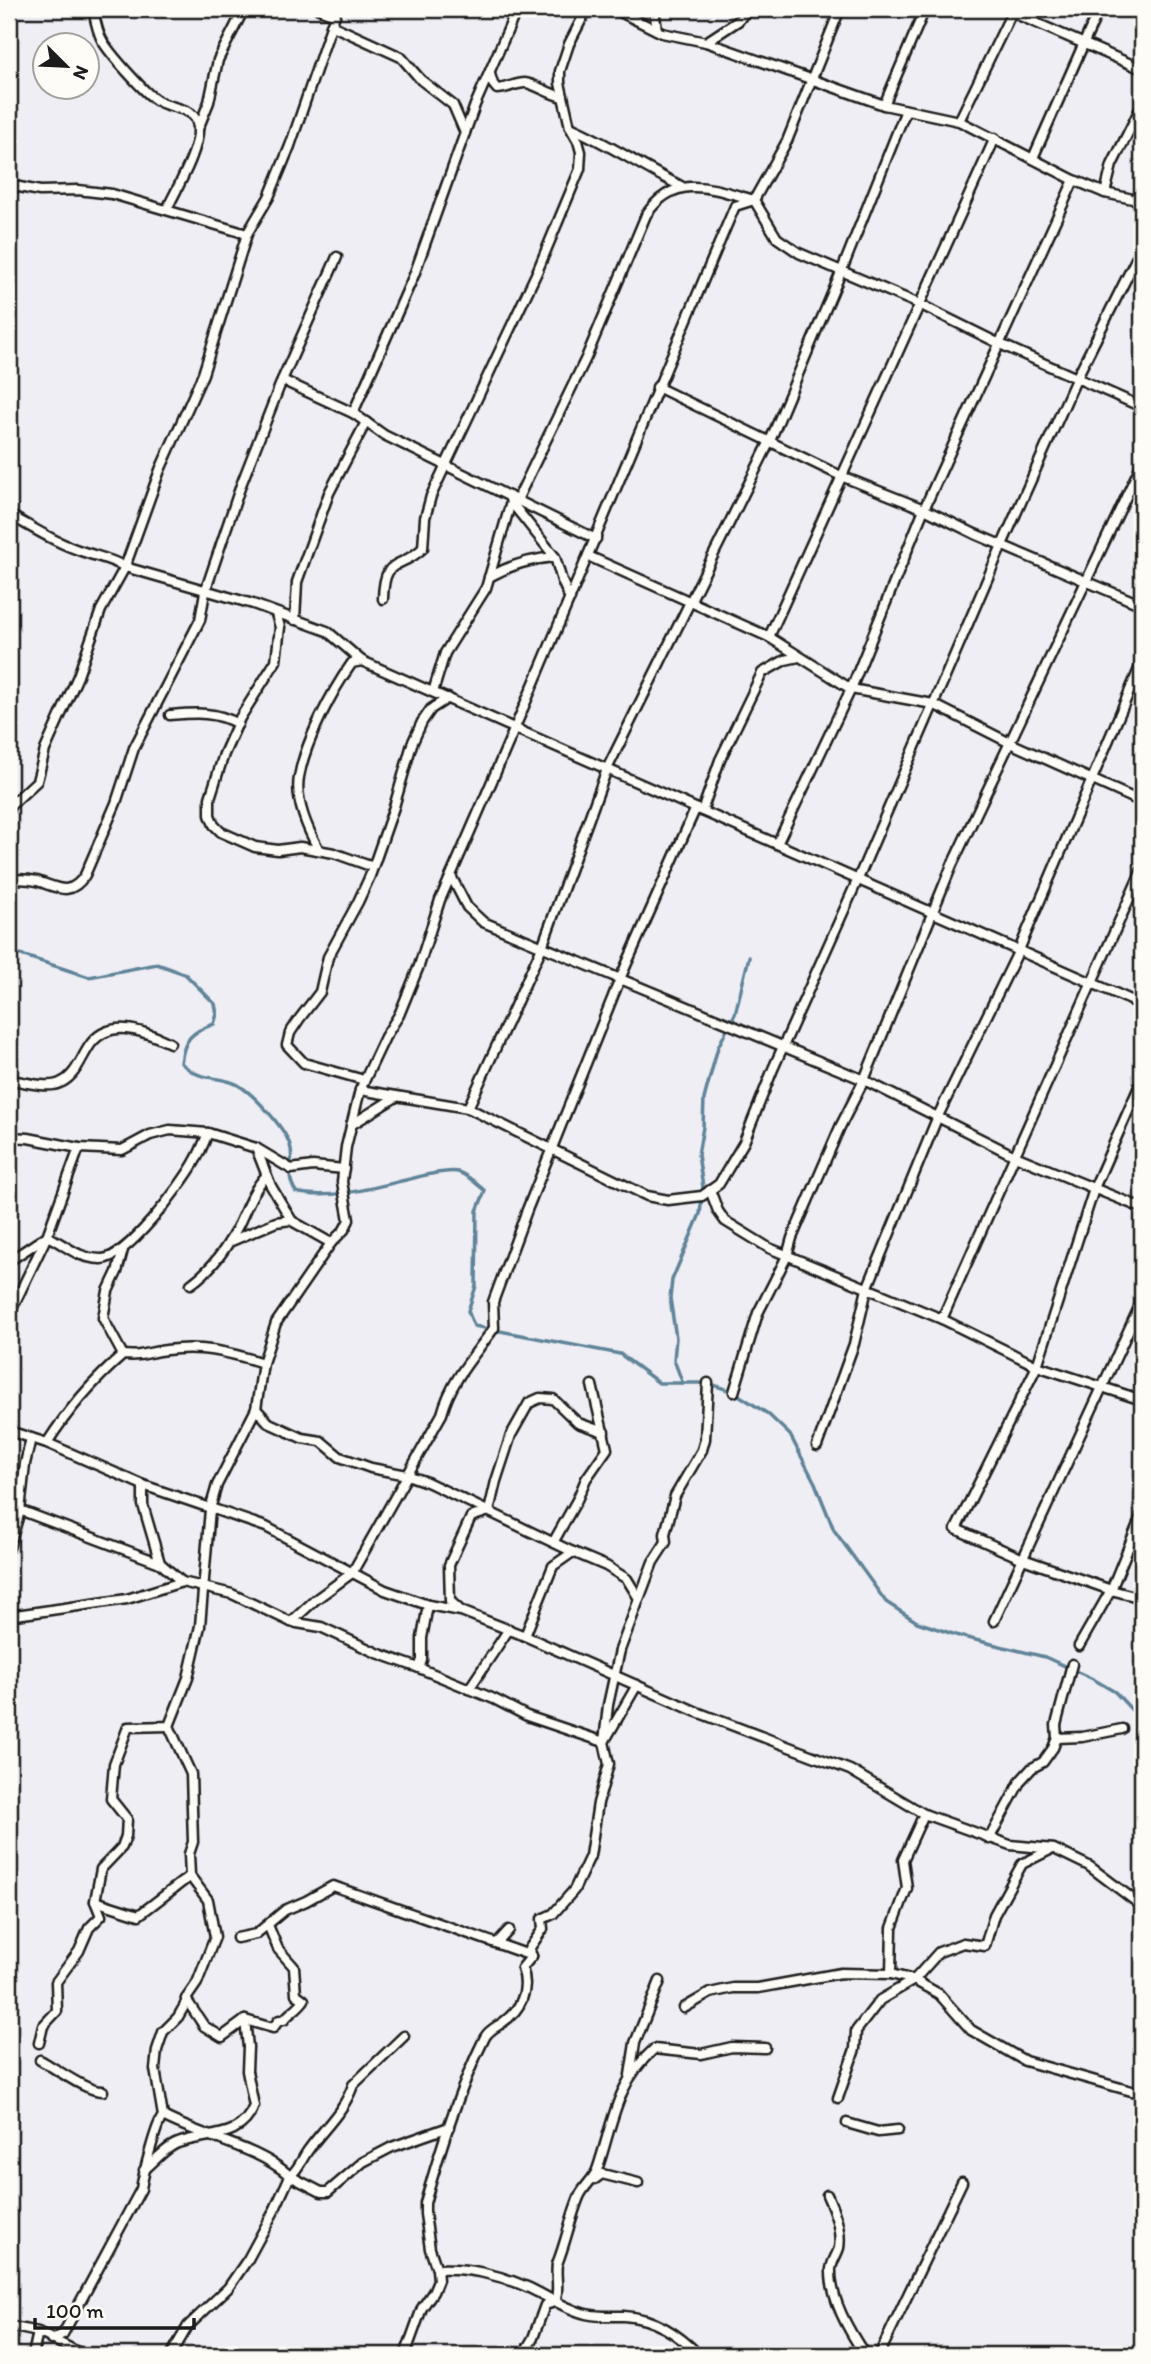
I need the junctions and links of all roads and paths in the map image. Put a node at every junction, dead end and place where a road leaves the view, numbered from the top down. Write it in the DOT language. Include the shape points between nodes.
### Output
graph roads {
  1 [pos="93,9"];
  2 [pos="244,9"];
  3 [pos="319,9"];
  4 [pos="517,9"];
  5 [pos="587,9"];
  6 [pos="614,9"];
  7 [pos="654,9"];
  8 [pos="748,9"];
  9 [pos="840,9"];
  10 [pos="925,9"];
  11 [pos="1099,9"];
  12 [pos="1010,10"];
  13 [pos="336,12"];
  14 [pos="331,25"];
  15 [pos="657,30"];
  16 [pos="706,42"];
  17 [pos="1084,44"];
  18 [pos="1142,69"];
  19 [pos="490,75"];
  20 [pos="813,79"];
  21 [pos="563,97"];
  22 [pos="1142,104"];
  23 [pos="884,105"];
  24 [pos="906,110"];
  25 [pos="959,121"];
  26 [pos="570,127"];
  27 [pos="198,129"];
  28 [pos="465,133"];
  29 [pos="995,138"];
  30 [pos="1033,158"];
  31 [pos="1074,180"];
  32 [pos="9,186"];
  33 [pos="681,186"];
  34 [pos="1105,193"];
  35 [pos="754,200"];
  36 [pos="1142,201"];
  37 [pos="167,209"];
  38 [pos="247,234"];
  39 [pos="1142,247"];
  40 [pos="337,257"];
  41 [pos="842,270"];
  42 [pos="919,304"];
  43 [pos="1000,344"];
  44 [pos="1077,377"];
  45 [pos="282,380"];
  46 [pos="657,387"];
  47 [pos="1142,407"];
  48 [pos="353,413"];
  49 [pos="366,422"];
  50 [pos="770,440"];
  51 [pos="1142,463"];
  52 [pos="444,464"];
  53 [pos="841,477"];
  54 [pos="512,499"];
  55 [pos="924,509"];
  56 [pos="9,516"];
  57 [pos="596,539"];
  58 [pos="1002,545"];
  59 [pos="588,556"];
  60 [pos="555,557"];
  61 [pos="125,566"];
  62 [pos="489,577"];
  63 [pos="1086,580"];
  64 [pos="205,592"];
  65 [pos="383,599"];
  66 [pos="570,599"];
  67 [pos="690,602"];
  68 [pos="1142,605"];
  69 [pos="276,614"];
  70 [pos="295,620"];
  71 [pos="769,637"];
  72 [pos="799,657"];
  73 [pos="362,661"];
  74 [pos="1142,662"];
  75 [pos="851,689"];
  76 [pos="433,692"];
  77 [pos="933,704"];
  78 [pos="461,705"];
  79 [pos="170,715"];
  80 [pos="238,724"];
  81 [pos="514,728"];
  82 [pos="1010,743"];
  83 [pos="607,769"];
  84 [pos="1093,780"];
  85 [pos="1142,802"];
  86 [pos="9,810"];
  87 [pos="698,811"];
  88 [pos="777,844"];
  89 [pos="319,850"];
  90 [pos="373,867"];
  91 [pos="1142,870"];
  92 [pos="451,876"];
  93 [pos="858,879"];
  94 [pos="9,880"];
  95 [pos="934,913"];
  96 [pos="542,947"];
  97 [pos="1019,950"];
  98 [pos="620,979"];
  99 [pos="1091,982"];
  100 [pos="1142,1004"];
  101 [pos="170,1043"];
  102 [pos="783,1046"];
  103 [pos="9,1080"];
  104 [pos="364,1080"];
  105 [pos="864,1080"];
  106 [pos="1142,1080"];
  107 [pos="360,1090"];
  108 [pos="396,1097"];
  109 [pos="468,1108"];
  110 [pos="938,1116"];
  111 [pos="351,1125"];
  112 [pos="208,1133"];
  113 [pos="9,1138"];
  114 [pos="79,1148"];
  115 [pos="256,1148"];
  116 [pos="551,1149"];
  117 [pos="1015,1156"];
  118 [pos="344,1169"];
  119 [pos="266,1176"];
  120 [pos="1095,1186"];
  121 [pos="710,1190"];
  122 [pos="1142,1208"];
  123 [pos="291,1220"];
  124 [pos="47,1236"];
  125 [pos="228,1243"];
  126 [pos="331,1243"];
  127 [pos="123,1250"];
  128 [pos="787,1256"];
  129 [pos="9,1261"];
  130 [pos="191,1284"];
  131 [pos="867,1289"];
  132 [pos="1142,1301"];
  133 [pos="9,1315"];
  134 [pos="942,1319"];
  135 [pos="122,1355"];
  136 [pos="263,1363"];
  137 [pos="1037,1366"];
  138 [pos="708,1383"];
  139 [pos="592,1385"];
  140 [pos="1103,1388"];
  141 [pos="734,1392"];
  142 [pos="1142,1400"];
  143 [pos="256,1409"];
  144 [pos="9,1431"];
  145 [pos="604,1432"];
  146 [pos="31,1438"];
  147 [pos="47,1443"];
  148 [pos="817,1446"];
  149 [pos="407,1475"];
  150 [pos="143,1485"];
  151 [pos="9,1506"];
  152 [pos="210,1509"];
  153 [pos="20,1511"];
  154 [pos="489,1511"];
  155 [pos="1142,1514"];
  156 [pos="554,1541"];
  157 [pos="9,1548"];
  158 [pos="573,1552"];
  159 [pos="1023,1559"];
  160 [pos="160,1563"];
  161 [pos="352,1573"];
  162 [pos="182,1582"];
  163 [pos="203,1587"];
  164 [pos="1111,1590"];
  165 [pos="1140,1595"];
  166 [pos="638,1597"];
  167 [pos="428,1605"];
  168 [pos="461,1611"];
  169 [pos="9,1616"];
  170 [pos="994,1621"];
  171 [pos="291,1622"];
  172 [pos="509,1629"];
  173 [pos="525,1636"];
  174 [pos="1079,1646"];
  175 [pos="1072,1664"];
  176 [pos="419,1668"];
  177 [pos="616,1675"];
  178 [pos="637,1685"];
  179 [pos="469,1689"];
  180 [pos="169,1726"];
  181 [pos="1122,1729"];
  182 [pos="1057,1738"];
  183 [pos="604,1742"];
  184 [pos="924,1814"];
  185 [pos="989,1839"];
  186 [pos="1054,1849"];
  187 [pos="190,1876"];
  188 [pos="94,1901"];
  189 [pos="1142,1906"];
  190 [pos="268,1925"];
  191 [pos="509,1930"];
  192 [pos="237,1938"];
  193 [pos="498,1942"];
  194 [pos="531,1956"];
  195 [pos="891,1974"];
  196 [pos="914,1980"];
  197 [pos="660,1981"];
  198 [pos="186,1999"];
  199 [pos="684,2008"];
  200 [pos="245,2020"];
  201 [pos="404,2036"];
  202 [pos="39,2043"];
  203 [pos="765,2048"];
  204 [pos="40,2060"];
  205 [pos="630,2075"];
  206 [pos="103,2091"];
  207 [pos="1142,2094"];
  208 [pos="838,2098"];
  209 [pos="163,2116"];
  210 [pos="847,2123"];
  211 [pos="449,2127"];
  212 [pos="898,2130"];
  213 [pos="209,2134"];
  214 [pos="144,2170"];
  215 [pos="290,2176"];
  216 [pos="962,2182"];
  217 [pos="638,2183"];
  218 [pos="586,2185"];
  219 [pos="827,2194"];
  220 [pos="437,2269"];
  221 [pos="555,2302"];
  222 [pos="9,2326"];
  223 [pos="38,2332"];
  224 [pos="51,2340"];
  225 [pos="33,2355"];
  226 [pos="84,2355"];
  227 [pos="171,2355"];
  228 [pos="405,2355"];
  229 [pos="523,2355"];
  230 [pos="699,2355"];
  231 [pos="866,2355"];
  232 [pos="879,2355"];
  1 -- 27 [label="street" via="107,48 154,99 188,111"];
  2 -- 27 [label="street" via="218,60"];
  3 -- 13 [label="street"];
  4 -- 19 [label="street"];
  5 -- 21 [label="street" via="560,71"];
  6 -- 15 [label="street"];
  7 -- 15 [label="street"];
  8 -- 16 [label="street"];
  9 -- 20 [label="street"];
  10 -- 23 [label="street"];
  11 -- 17 [label="street"];
  12 -- 17 [label="street"];
  12 -- 25 [label="street"];
  13 -- 14 [label="street"];
  14 -- 28 [label="street" via="401,57 453,105"];
  14 -- 38 [label="street" via="290,146 269,197"];
  15 -- 16 [label="street"];
  16 -- 20 [label="street"];
  17 -- 18 [label="street"];
  17 -- 30 [label="street"];
  19 -- 21 [label="street" via="497,89 525,83"];
  19 -- 28 [label="street"];
  20 -- 23 [label="street"];
  20 -- 35 [label="street" via="787,141"];
  21 -- 26 [label="street"];
  22 -- 34 [label="street" via="1112,165"];
  23 -- 24 [label="street"];
  24 -- 25 [label="street"];
  24 -- 41 [label="street"];
  25 -- 29 [label="street"];
  26 -- 33 [label="street"];
  26 -- 52 [label="street" via="581,152 580,169 537,272"];
  27 -- 37 [label="street" via="192,155"];
  28 -- 48 [label="street" via="414,275"];
  29 -- 30 [label="street"];
  29 -- 42 [label="street"];
  30 -- 31 [label="street"];
  31 -- 34 [label="street"];
  31 -- 43 [label="street"];
  32 -- 37 [label="street" via="112,194"];
  33 -- 35 [label="street"];
  33 -- 54 [label="street" via="656,200 646,215 586,358"];
  34 -- 36 [label="street"];
  35 -- 41 [label="street" via="777,238 799,253"];
  35 -- 46 [label="street" via="735,206"];
  37 -- 38 [label="street"];
  38 -- 61 [label="street" via="203,373 160,470"];
  39 -- 44 [label="street"];
  40 -- 45 [label="street"];
  41 -- 42 [label="street"];
  41 -- 50 [label="street"];
  42 -- 43 [label="street"];
  42 -- 53 [label="street"];
  43 -- 44 [label="street"];
  43 -- 55 [label="street"];
  44 -- 47 [label="street"];
  44 -- 58 [label="street"];
  45 -- 48 [label="street"];
  45 -- 64 [label="street"];
  46 -- 50 [label="street"];
  46 -- 57 [label="street"];
  48 -- 49 [label="street"];
  49 -- 52 [label="street"];
  49 -- 70 [label="street" via="329,493 297,582"];
  50 -- 53 [label="street"];
  50 -- 67 [label="street"];
  51 -- 63 [label="street"];
  52 -- 54 [label="street"];
  52 -- 65 [label="street" via="425,518 423,548 386,573"];
  53 -- 55 [label="street"];
  53 -- 71 [label="street"];
  54 -- 57 [label="street"];
  54 -- 60 [label="street"];
  54 -- 62 [label="street"];
  55 -- 58 [label="street"];
  55 -- 75 [label="street"];
  56 -- 61 [label="street" via="54,540"];
  57 -- 59 [label="street"];
  58 -- 63 [label="street"];
  58 -- 77 [label="street"];
  59 -- 66 [label="street"];
  59 -- 67 [label="street"];
  60 -- 62 [label="street" via="509,565"];
  60 -- 66 [label="street"];
  61 -- 64 [label="street"];
  61 -- 86 [label="street" via="101,610 37,781"];
  62 -- 76 [label="street" via="476,607 445,653"];
  63 -- 68 [label="street"];
  63 -- 82 [label="street"];
  64 -- 69 [label="street"];
  64 -- 94 [label="street" via="200,620 134,748 105,831 79,884 60,891 25,879"];
  66 -- 81 [label="street"];
  67 -- 71 [label="street"];
  67 -- 83 [label="street"];
  69 -- 70 [label="street"];
  69 -- 80 [label="street" via="276,661"];
  70 -- 73 [label="street" via="327,631"];
  71 -- 72 [label="street"];
  72 -- 75 [label="street"];
  72 -- 87 [label="street" via="762,673"];
  73 -- 76 [label="street"];
  73 -- 89 [label="street" via="352,663 336,685 299,778 302,810"];
  74 -- 84 [label="street"];
  75 -- 77 [label="street"];
  75 -- 88 [label="street"];
  76 -- 78 [label="street"];
  77 -- 82 [label="street"];
  77 -- 93 [label="street"];
  78 -- 81 [label="street"];
  78 -- 90 [label="street" via="447,698 422,722"];
  79 -- 80 [label="street" via="212,713"];
  80 -- 89 [label="street" via="210,798 214,825 255,847"];
  81 -- 83 [label="street"];
  81 -- 92 [label="street"];
  82 -- 84 [label="street"];
  82 -- 95 [label="street"];
  83 -- 87 [label="street"];
  83 -- 96 [label="street"];
  84 -- 85 [label="street"];
  84 -- 97 [label="street"];
  87 -- 88 [label="street"];
  87 -- 98 [label="street"];
  88 -- 93 [label="street"];
  89 -- 90 [label="street"];
  90 -- 104 [label="street" via="328,957 320,992 290,1033 287,1045 304,1063"];
  91 -- 99 [label="street"];
  92 -- 96 [label="street" via="467,906 483,922"];
  92 -- 104 [label="street" via="399,1015"];
  93 -- 95 [label="street"];
  93 -- 102 [label="street"];
  95 -- 97 [label="street"];
  95 -- 105 [label="street"];
  96 -- 98 [label="street"];
  96 -- 109 [label="street"];
  97 -- 99 [label="street"];
  97 -- 110 [label="street"];
  98 -- 102 [label="street"];
  98 -- 116 [label="street"];
  99 -- 100 [label="street"];
  99 -- 117 [label="street"];
  101 -- 103 [label="street" via="148,1032 119,1027 102,1032 63,1082"];
  102 -- 105 [label="street"];
  102 -- 121 [label="street" via="744,1142 719,1184"];
  104 -- 107 [label="street"];
  105 -- 110 [label="street"];
  105 -- 128 [label="street" via="821,1169"];
  106 -- 120 [label="street"];
  107 -- 108 [label="street"];
  107 -- 111 [label="street"];
  108 -- 109 [label="street"];
  108 -- 111 [label="street"];
  109 -- 116 [label="street"];
  110 -- 117 [label="street"];
  110 -- 131 [label="street"];
  111 -- 118 [label="street"];
  112 -- 114 [label="street" via="170,1130 122,1150"];
  112 -- 115 [label="street"];
  112 -- 127 [label="street" via="195,1163 175,1191"];
  113 -- 114 [label="street"];
  114 -- 124 [label="street"];
  115 -- 118 [label="street" via="290,1169"];
  115 -- 119 [label="street"];
  116 -- 121 [label="street" via="647,1196 668,1200 702,1196"];
  116 -- 149 [label="street" via="492,1302 494,1328 455,1381"];
  117 -- 120 [label="street"];
  117 -- 134 [label="street"];
  118 -- 126 [label="street" via="349,1220"];
  119 -- 123 [label="street"];
  119 -- 125 [label="street" via="256,1186"];
  120 -- 122 [label="street"];
  120 -- 137 [label="street"];
  121 -- 128 [label="street" via="726,1221"];
  123 -- 125 [label="street"];
  123 -- 126 [label="street"];
  124 -- 127 [label="street" via="75,1254 104,1260"];
  124 -- 129 [label="street"];
  124 -- 133 [label="street"];
  125 -- 130 [label="street"];
  126 -- 136 [label="street" via="275,1323"];
  127 -- 135 [label="street" via="103,1318"];
  128 -- 131 [label="street"];
  128 -- 141 [label="street" via="758,1313"];
  131 -- 134 [label="street"];
  131 -- 148 [label="street" via="854,1344"];
  132 -- 140 [label="street"];
  134 -- 137 [label="street"];
  135 -- 136 [label="street" via="220,1349"];
  135 -- 147 [label="street" via="80,1396"];
  136 -- 143 [label="street"];
  137 -- 140 [label="street"];
  137 -- 159 [label="street" via="956,1529"];
  138 -- 166 [label="street" via="702,1450 675,1496 666,1542"];
  139 -- 145 [label="street"];
  140 -- 142 [label="street"];
  140 -- 159 [label="street"];
  143 -- 149 [label="street" via="269,1423 321,1441 341,1457"];
  143 -- 152 [label="street" via="227,1463"];
  144 -- 146 [label="street"];
  145 -- 154 [label="street" via="578,1423 554,1399 529,1403 511,1436"];
  145 -- 156 [label="street" via="605,1454 586,1479"];
  146 -- 147 [label="street"];
  146 -- 153 [label="street"];
  147 -- 150 [label="street"];
  149 -- 154 [label="street"];
  149 -- 161 [label="street"];
  150 -- 152 [label="street"];
  150 -- 160 [label="street" via="143,1505"];
  151 -- 153 [label="street"];
  152 -- 161 [label="street" via="266,1527"];
  152 -- 163 [label="street"];
  153 -- 157 [label="street"];
  153 -- 160 [label="street"];
  154 -- 156 [label="street"];
  154 -- 168 [label="street" via="471,1517 449,1565 450,1601"];
  155 -- 164 [label="street"];
  156 -- 158 [label="street"];
  158 -- 166 [label="street" via="620,1573"];
  158 -- 173 [label="street" via="553,1566"];
  159 -- 164 [label="street"];
  159 -- 170 [label="street"];
  160 -- 162 [label="street"];
  161 -- 167 [label="street"];
  161 -- 171 [label="street"];
  162 -- 163 [label="street"];
  162 -- 169 [label="street" via="127,1599"];
  163 -- 171 [label="street" via="232,1594"];
  163 -- 180 [label="street" via="188,1678"];
  164 -- 165 [label="street"];
  164 -- 174 [label="street"];
  166 -- 177 [label="street"];
  167 -- 168 [label="street"];
  167 -- 176 [label="street"];
  168 -- 172 [label="street"];
  171 -- 176 [label="street" via="321,1628"];
  172 -- 173 [label="street"];
  172 -- 179 [label="street"];
  173 -- 177 [label="street"];
  175 -- 182 [label="street" via="1056,1725"];
  176 -- 179 [label="street"];
  177 -- 178 [label="street"];
  177 -- 183 [label="street"];
  178 -- 183 [label="street"];
  178 -- 184 [label="street" via="850,1770"];
  179 -- 183 [label="street" via="527,1716"];
  180 -- 187 [label="street" via="191,1774"];
  180 -- 188 [label="street" via="128,1727 114,1764 111,1798 127,1819 125,1836 122,1847 101,1869"];
  181 -- 182 [label="street"];
  182 -- 185 [label="street" via="1048,1756 1021,1780"];
  183 -- 194 [label="street" via="609,1764 597,1803 590,1856 574,1890 553,1914 542,1919 543,1929 529,1949"];
  184 -- 185 [label="street"];
  184 -- 195 [label="street" via="903,1860 907,1888 892,1928"];
  185 -- 186 [label="street"];
  186 -- 189 [label="street" via="1089,1866"];
  186 -- 196 [label="street" via="1022,1864 994,1915 985,1946 963,1943 939,1952"];
  187 -- 188 [label="street" via="139,1915"];
  187 -- 198 [label="street" via="208,1900 215,1937"];
  188 -- 202 [label="street" via="101,1916 56,1982 57,2011 43,2026"];
  190 -- 192 [label="street" via="256,1934"];
  190 -- 193 [label="street" via="285,1910 333,1885"];
  190 -- 200 [label="street" via="278,1949 294,1967 296,1994 304,2000 272,2028"];
  191 -- 193 [label="street"];
  193 -- 194 [label="street"];
  194 -- 211 [label="street" via="522,1968 526,1983 521,2002 513,2015 487,2033"];
  195 -- 196 [label="street"];
  195 -- 199 [label="street" via="841,1973 733,1988 710,1993"];
  196 -- 207 [label="street" via="939,1994 971,2030 1025,2061"];
  196 -- 208 [label="street" via="880,2000 856,2031 855,2049"];
  197 -- 205 [label="street" via="635,2043"];
  198 -- 200 [label="street" via="204,2026 222,2037"];
  198 -- 209 [label="street" via="156,2050"];
  200 -- 213 [label="street" via="254,2106 242,2124 225,2135"];
  201 -- 215 [label="street" via="353,2085"];
  203 -- 205 [label="street" via="732,2047 701,2054 654,2049"];
  204 -- 206 [label="street" via="82,2086"];
  205 -- 218 [label="street" via="618,2097 595,2175"];
  209 -- 213 [label="street"];
  209 -- 214 [label="street"];
  210 -- 212 [label="street" via="877,2132"];
  211 -- 215 [label="street" via="363,2162 328,2192"];
  211 -- 220 [label="street" via="425,2203"];
  213 -- 214 [label="street" via="175,2143"];
  213 -- 215 [label="street"];
  214 -- 224 [label="street" via="141,2189 63,2334"];
  215 -- 227 [label="street" via="248,2259 228,2288 188,2326"];
  216 -- 232 [label="street"];
  217 -- 218 [label="street" via="602,2174"];
  218 -- 221 [label="street" via="558,2264"];
  219 -- 231 [label="street" via="835,2210 839,2247 831,2267 835,2296"];
  220 -- 221 [label="street" via="477,2271 526,2286"];
  220 -- 228 [label="street" via="438,2280"];
  221 -- 229 [label="street" via="545,2305"];
  221 -- 230 [label="street" via="586,2314 651,2321 671,2330"];
  222 -- 223 [label="street"];
  223 -- 224 [label="street"];
  223 -- 225 [label="street"];
  224 -- 226 [label="street"];
}
